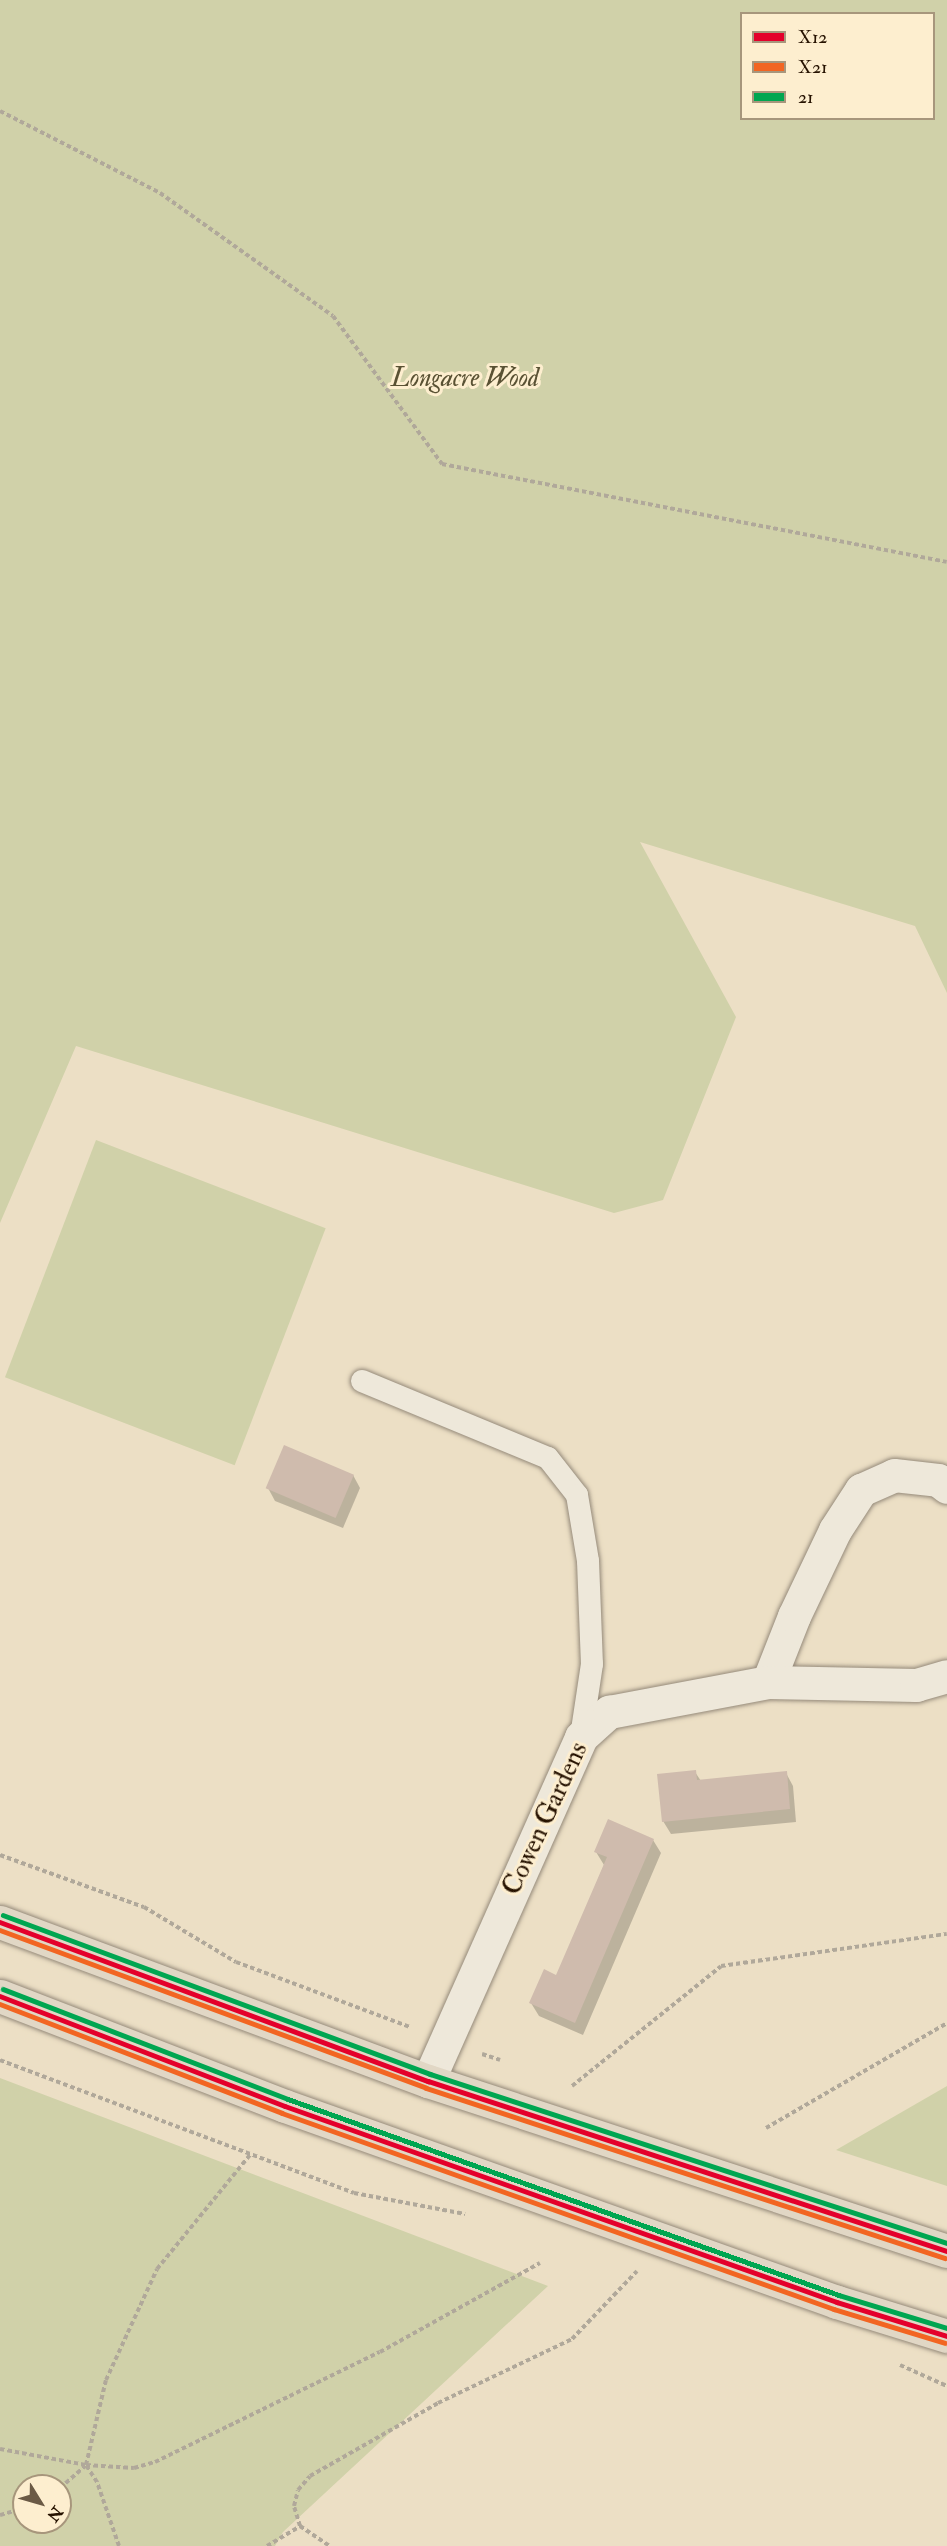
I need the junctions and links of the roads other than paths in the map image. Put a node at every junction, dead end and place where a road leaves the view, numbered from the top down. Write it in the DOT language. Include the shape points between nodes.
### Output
graph roads {
  1 [pos="362,1381"];
  2 [pos="947,1487"];
  3 [pos="947,1676"];
  4 [pos="768,1682"];
  5 [pos="581,1737"];
  6 [pos="0,1914"];
  7 [pos="0,1922"];
  8 [pos="41,1937"];
  9 [pos="0,1996"];
  10 [pos="428,2081"];
  11 [pos="947,2251"];
  12 [pos="947,2336"];
  1 -- 5 [label="lane" via="548,1458 577,1495 588,1561 592,1664"];
  2 -- 4 [label="street" via="938,1480 894,1475 861,1490 835,1530"];
  3 -- 4 [label="street, Cowen Gardens" via="916,1685"];
  4 -- 5 [label="street, Cowen Gardens" via="609,1712"];
  5 -- 10 [label="street, Cowen Gardens"];
  6 -- 8 [label="lane"];
  7 -- 8 [label="main road"];
  8 -- 10 [label="main road"];
  9 -- 12 [label="main road" via="285,2106 837,2302"];
  10 -- 11 [label="main road"];
}
